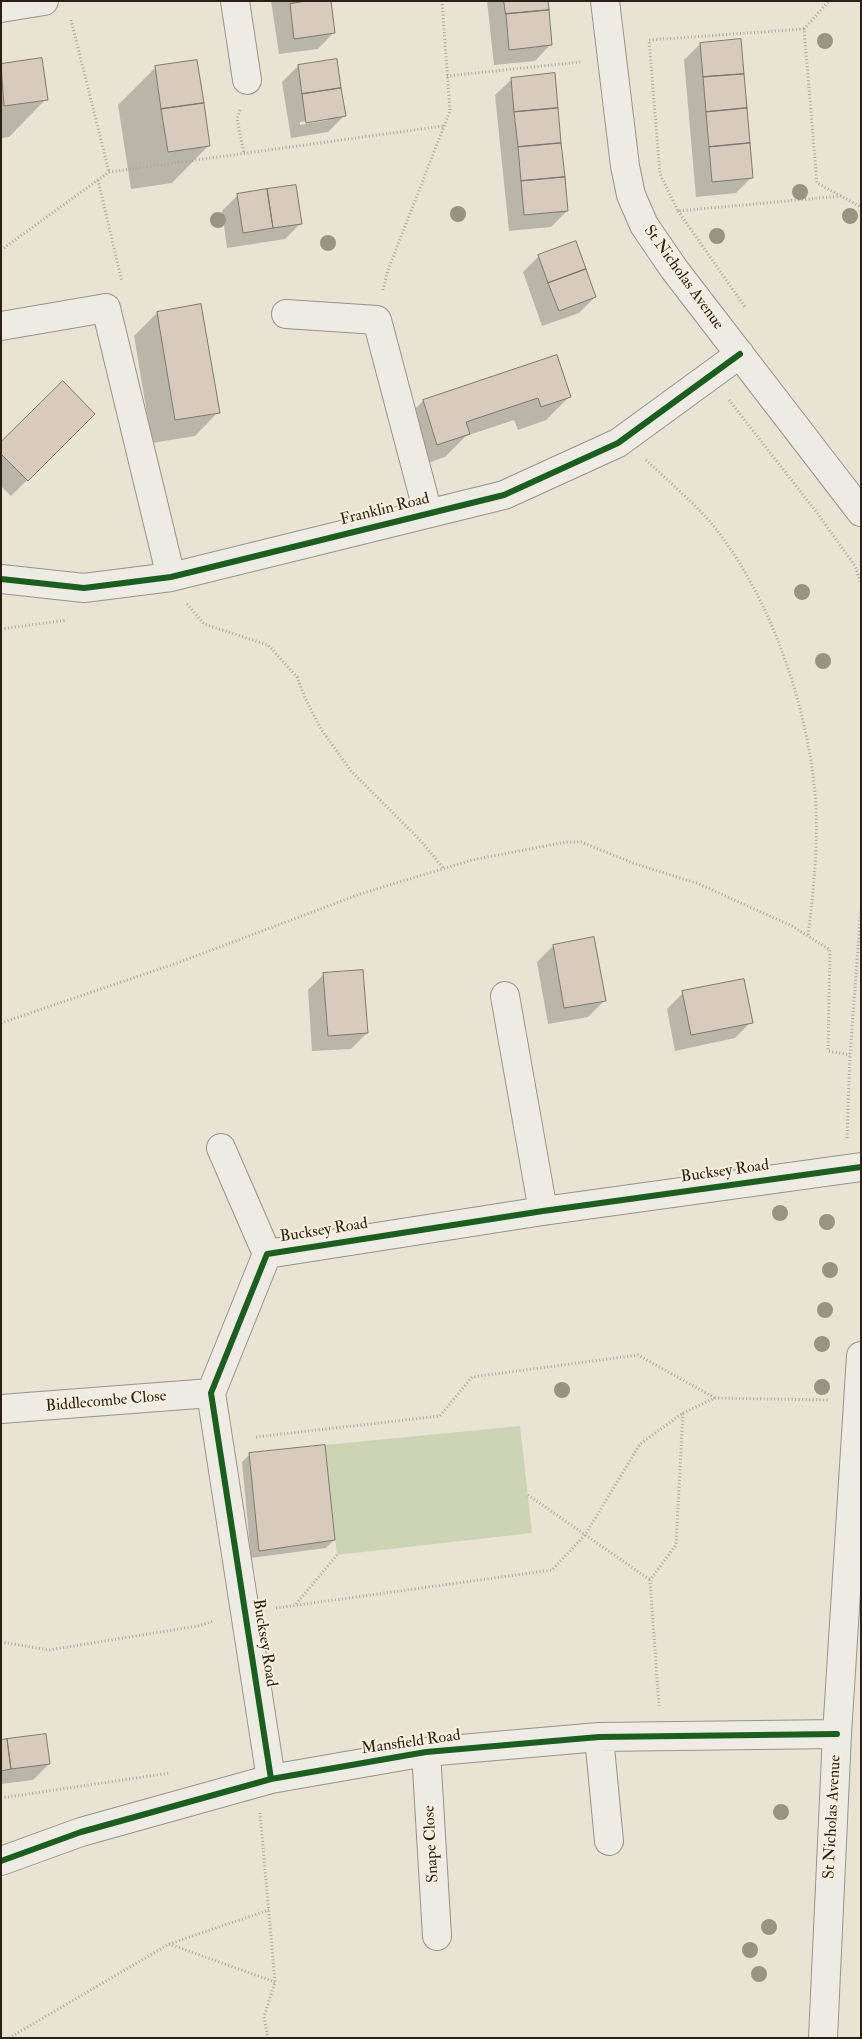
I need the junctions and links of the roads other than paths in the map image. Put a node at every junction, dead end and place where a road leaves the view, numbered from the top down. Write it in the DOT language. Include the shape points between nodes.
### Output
graph roads {
  1 [pos="44,1"];
  2 [pos="234,1"];
  3 [pos="605,1"];
  4 [pos="1,8"];
  5 [pos="247,80"];
  6 [pos="286,314"];
  7 [pos="1,326"];
  8 [pos="740,354"];
  9 [pos="860,509"];
  10 [pos="428,513"];
  11 [pos="171,577"];
  12 [pos="1,579"];
  13 [pos="505,996"];
  14 [pos="221,1148"];
  15 [pos="854,1156"];
  16 [pos="543,1211"];
  17 [pos="267,1254"];
  18 [pos="861,1356"];
  19 [pos="211,1393"];
  20 [pos="1,1409"];
  21 [pos="858,1461"];
  22 [pos="837,1734"];
  23 [pos="599,1737"];
  24 [pos="426,1752"];
  25 [pos="264,1780"];
  26 [pos="609,1841"];
  27 [pos="1,1861"];
  28 [pos="437,1936"];
  29 [pos="823,2038"];
  1 -- 4 [label="street"];
  2 -- 5 [label="street"];
  3 -- 8 [label="street, St Nicholas Avenue" via="631,195 644,225 674,269"];
  6 -- 10 [label="street" via="377,320"];
  7 -- 11 [label="street" via="106,308"];
  8 -- 9 [label="street, St Nicholas Avenue"];
  8 -- 10 [label="street, Franklin Road" via="618,443 504,495"];
  10 -- 11 [label="street, Franklin Road"];
  11 -- 12 [label="street, Franklin Road" via="84,588"];
  13 -- 16 [label="street"];
  14 -- 17 [label="street"];
  15 -- 16 [label="street, Bucksey Road"];
  16 -- 17 [label="street, Bucksey Road"];
  17 -- 19 [label="street, Bucksey Road"];
  18 -- 21 [label="street, St Nicholas Avenue"];
  19 -- 20 [label="street, Biddlecombe Close"];
  19 -- 25 [label="street, Bucksey Road" via="245,1612"];
  21 -- 22 [label="street, St Nicholas Avenue"];
  22 -- 23 [label="street, Mansfield Road"];
  22 -- 29 [label="street, St Nicholas Avenue"];
  23 -- 24 [label="street, Mansfield Road"];
  23 -- 26 [label="street"];
  24 -- 25 [label="street, Mansfield Road"];
  24 -- 28 [label="street, Snape Close"];
  25 -- 27 [label="street, Mansfield Road" via="81,1832"];
}
